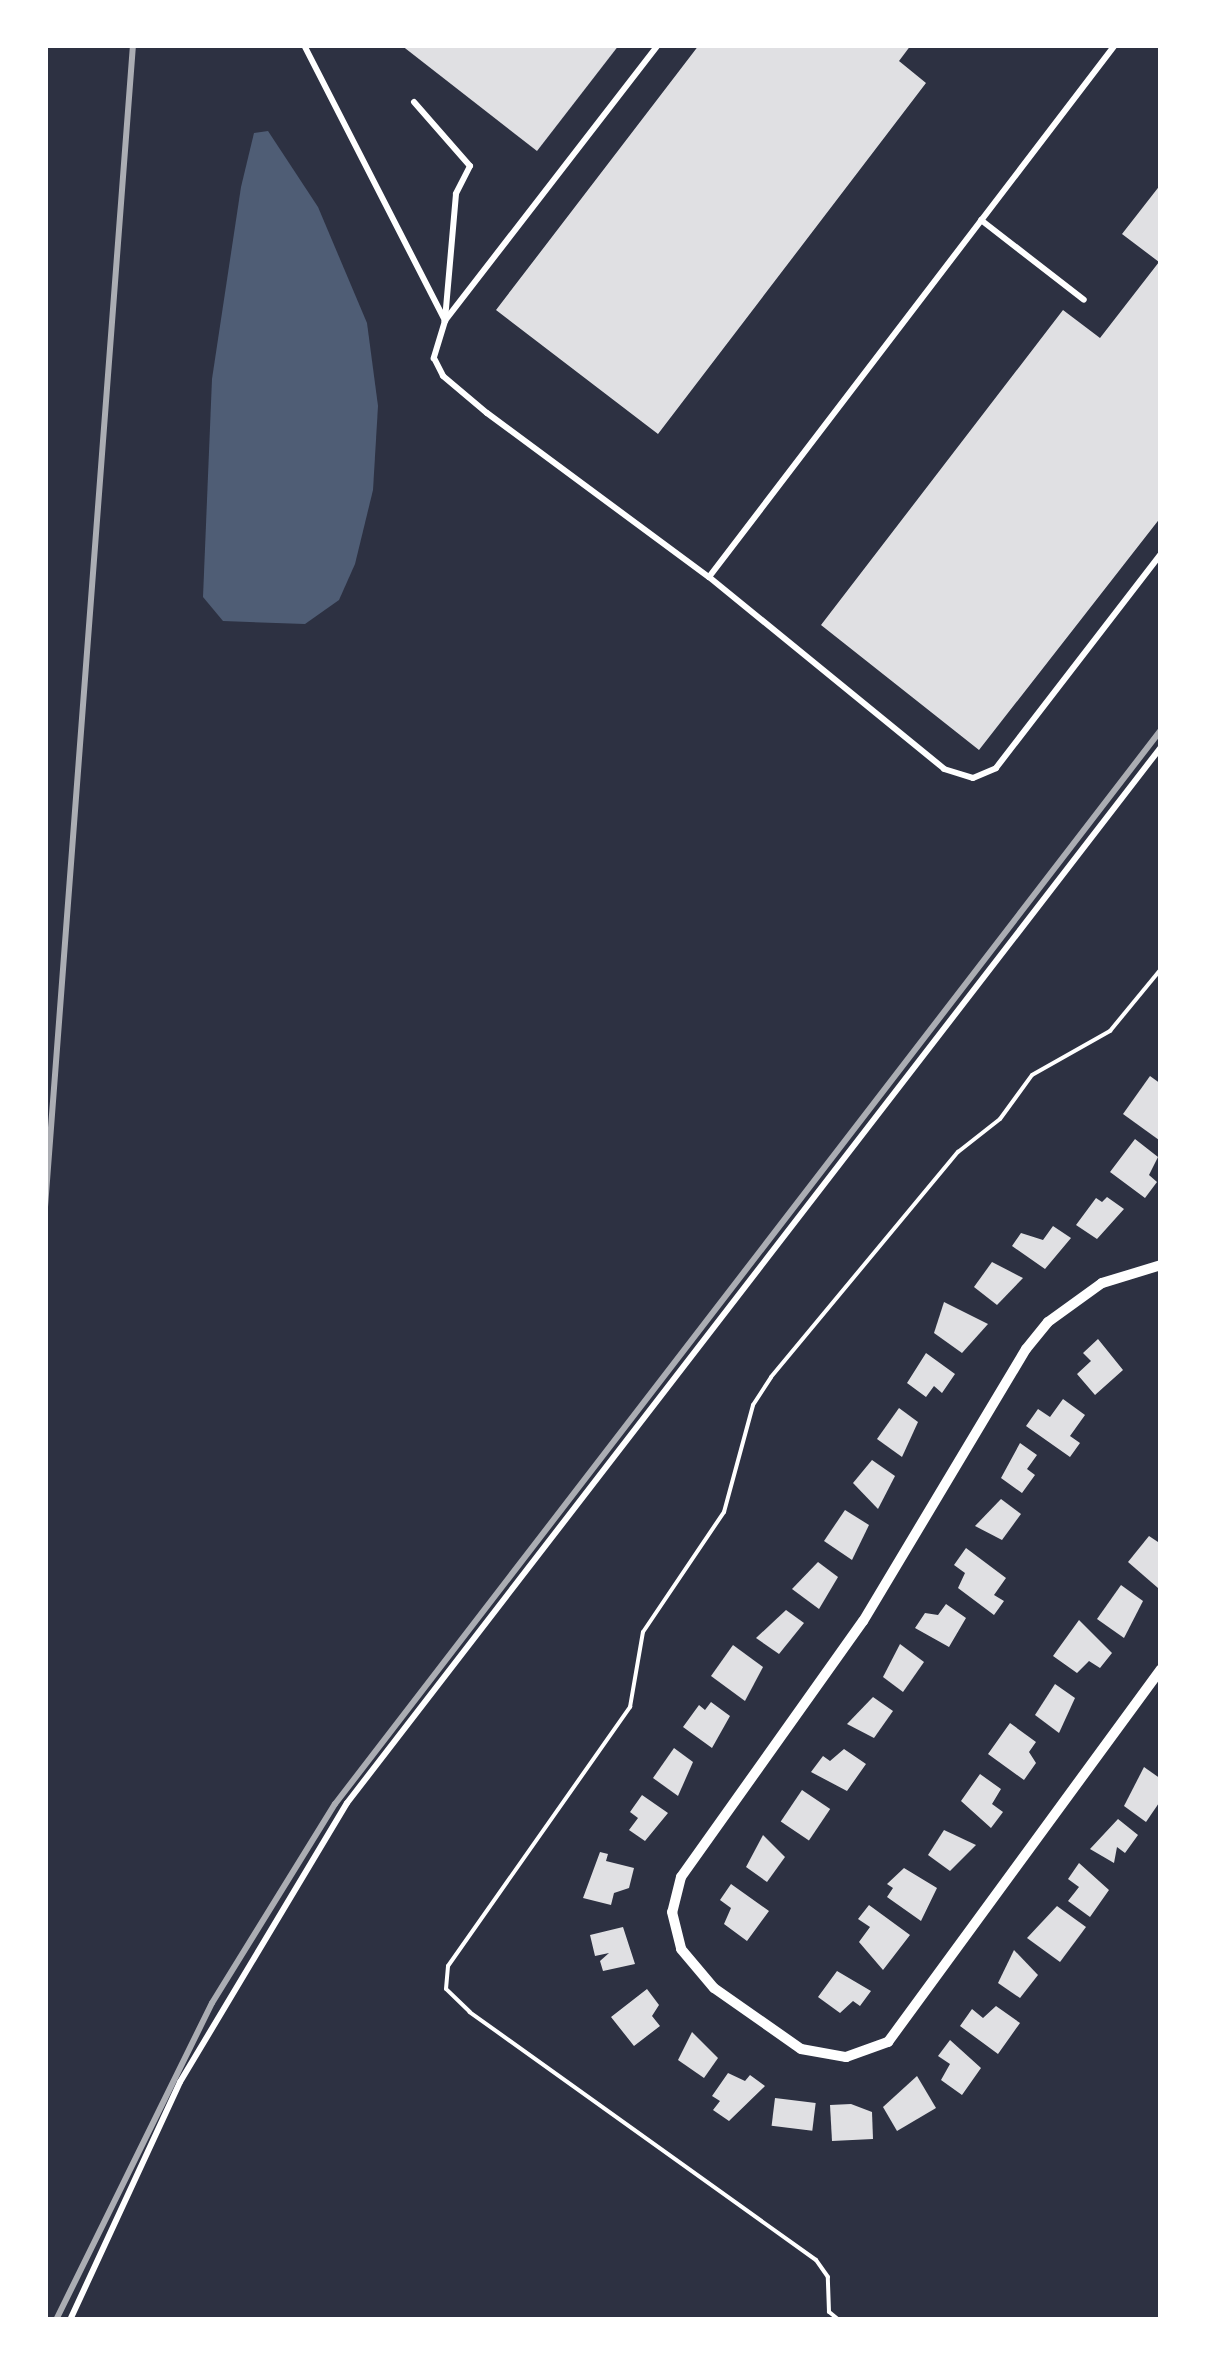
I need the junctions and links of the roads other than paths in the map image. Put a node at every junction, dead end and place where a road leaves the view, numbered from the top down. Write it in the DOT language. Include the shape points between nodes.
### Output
graph roads {
  1 [pos="304,45"];
  2 [pos="658,45"];
  3 [pos="1116,45"];
  4 [pos="414,102"];
  5 [pos="981,220"];
  6 [pos="1084,300"];
  7 [pos="444,322"];
  8 [pos="1161,554"];
  9 [pos="708,577"];
  10 [pos="1161,747"];
  11 [pos="1161,1265"];
  12 [pos="1161,1668"];
  13 [pos="70,2320"];
  1 -- 7 [label="lane"];
  2 -- 7 [label="lane"];
  3 -- 5 [label="lane"];
  4 -- 7 [label="lane" via="470,166 456,194"];
  5 -- 6 [label="lane"];
  5 -- 9 [label="lane"];
  7 -- 9 [label="lane" via="434,358 443,376"];
  8 -- 9 [label="lane" via="996,768 974,778 944,769"];
  10 -- 13 [label="lane" via="347,1804 180,2082"];
  11 -- 12 [label="street" via="1102,1283 1048,1322 1026,1348 874,1605 681,1877 672,1912 680,1948 695,1972 801,2048 846,2057 888,2042"];
}
